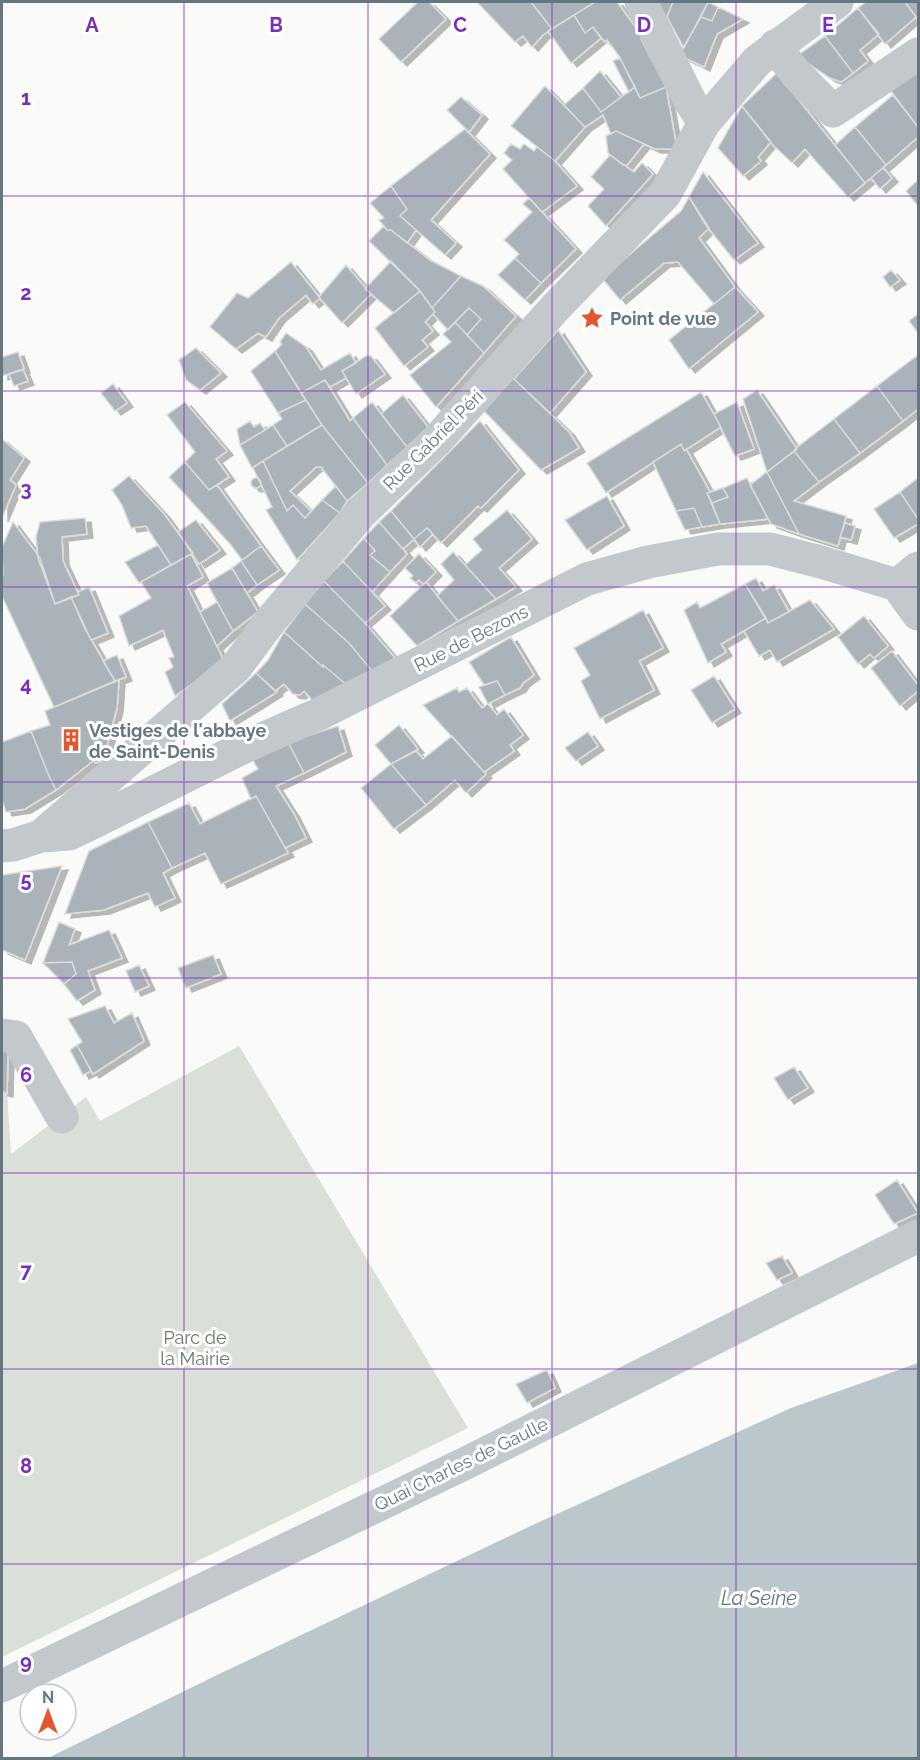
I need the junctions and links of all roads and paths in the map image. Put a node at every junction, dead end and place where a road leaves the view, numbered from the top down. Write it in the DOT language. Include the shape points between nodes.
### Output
graph roads {
  1 [pos="641,2"];
  2 [pos="837,2"];
  3 [pos="775,46"];
  4 [pos="918,54"];
  5 [pos="704,123"];
  6 [pos="908,577"];
  7 [pos="918,614"];
  8 [pos="41,836"];
  9 [pos="2,846"];
  10 [pos="2,1035"];
  11 [pos="63,1117"];
  12 [pos="918,1236"];
  13 [pos="2,1686"];
  1 -- 5 [label="street"];
  2 -- 3 [label="street, Rue Gabriel Péri"];
  3 -- 4 [label="street" via="833,111"];
  3 -- 5 [label="street, Rue Gabriel Péri" via="757,61"];
  5 -- 8 [label="street, Rue Gabriel Péri" via="665,194 555,308 438,439 361,513 236,668"];
  6 -- 7 [label="street"];
  6 -- 8 [label="street, Rue de Bezons" via="770,549 718,549 587,579 69,834"];
  8 -- 9 [label="street, Rue Gabriel Péri"];
  10 -- 11 [label="street" via="16,1037"];
  12 -- 13 [label="street, Quai Charles de Gaulle" via="466,1462"];
}
